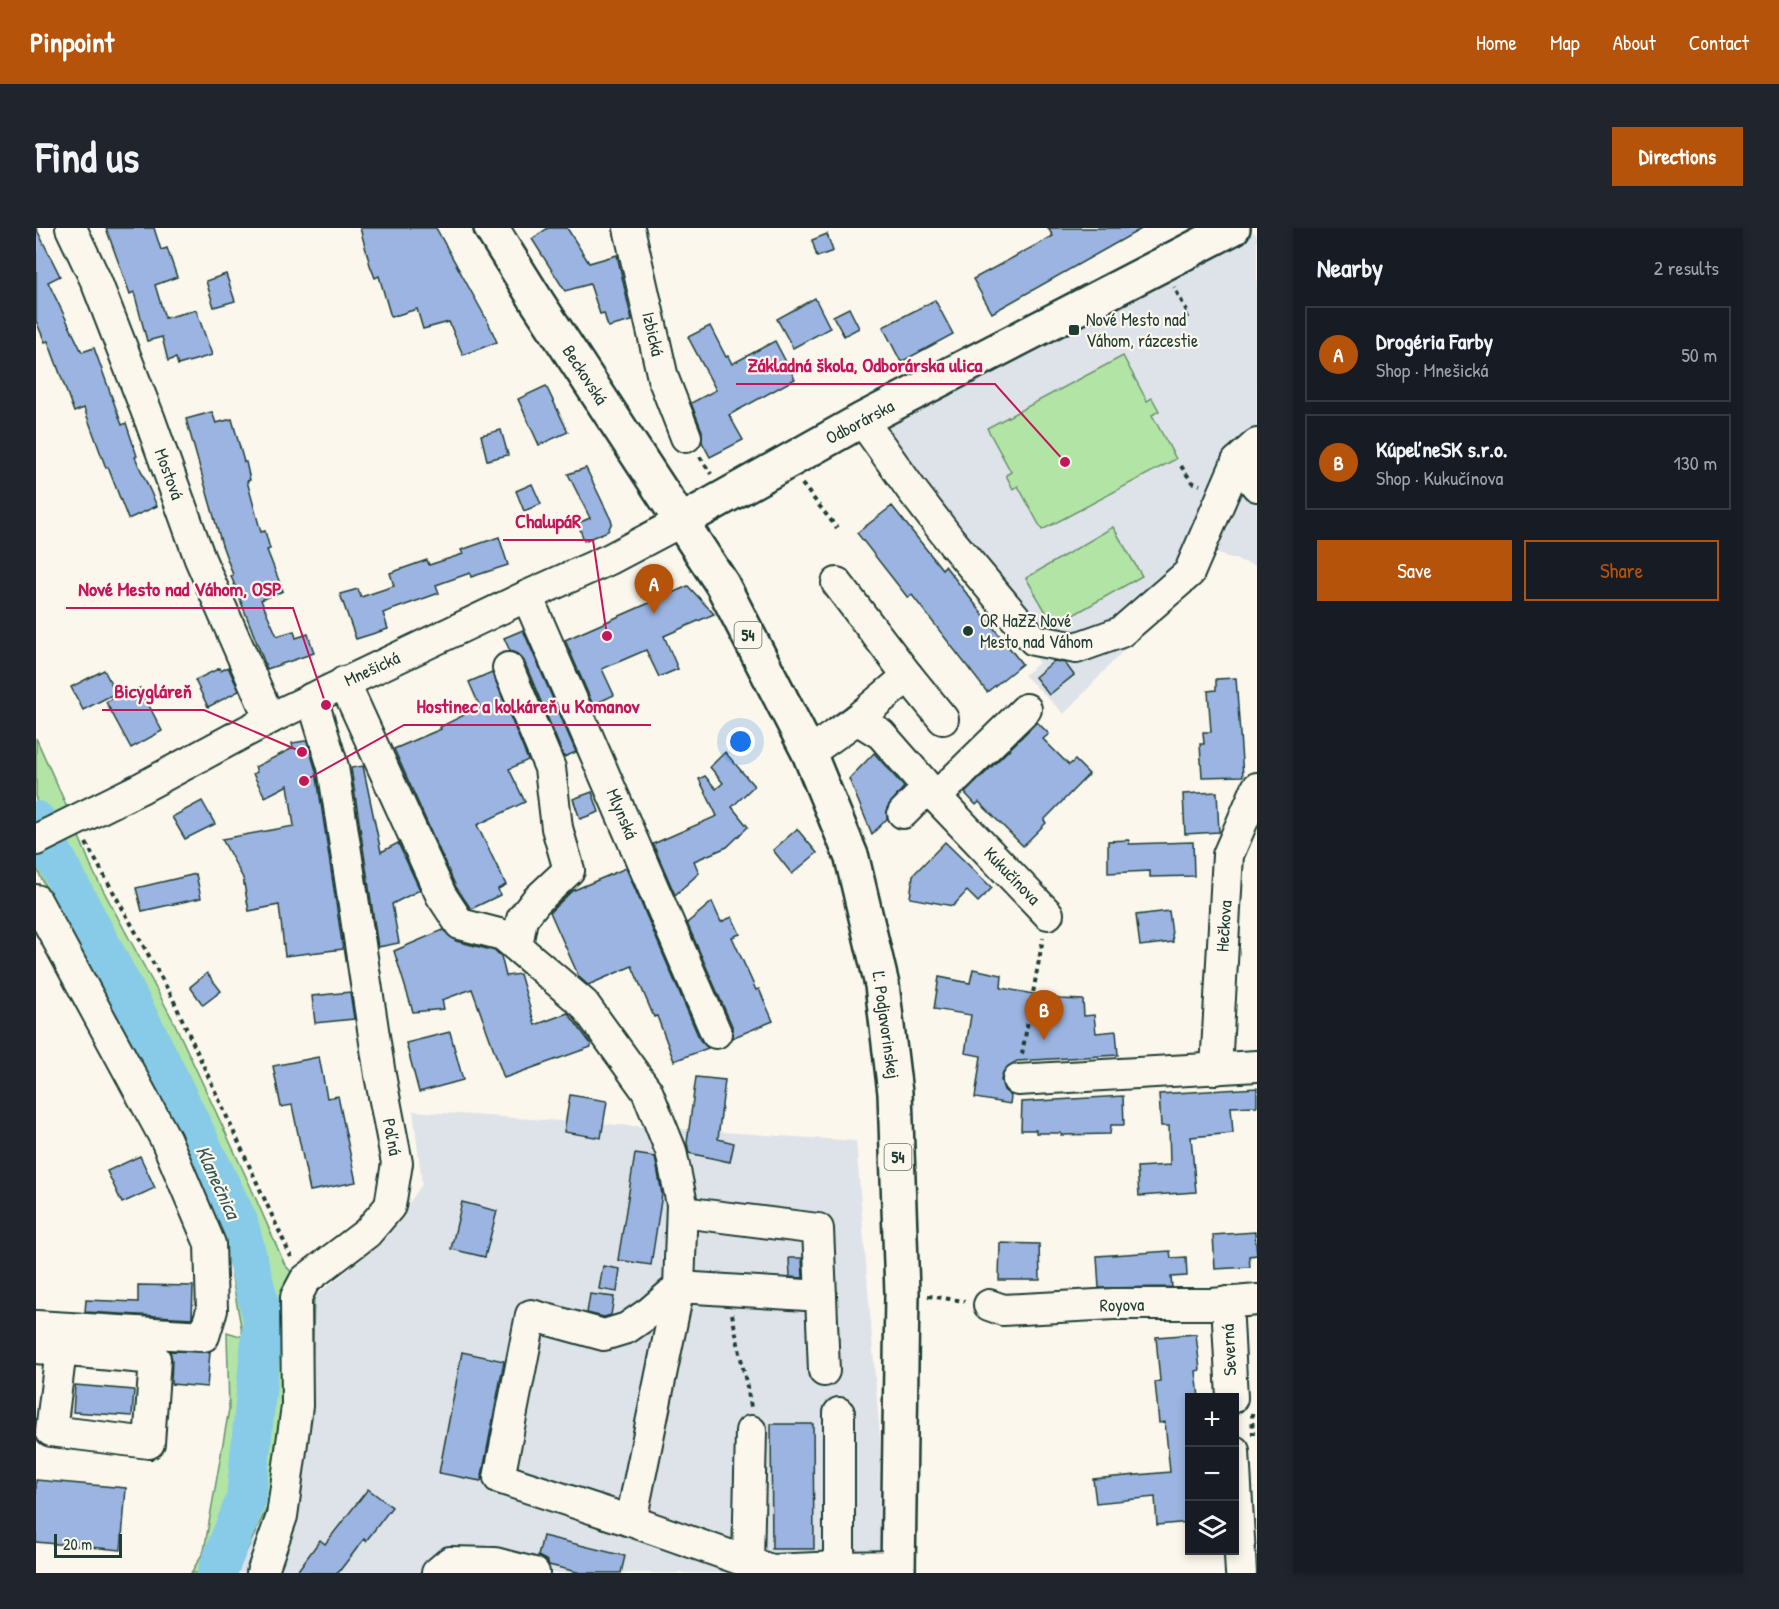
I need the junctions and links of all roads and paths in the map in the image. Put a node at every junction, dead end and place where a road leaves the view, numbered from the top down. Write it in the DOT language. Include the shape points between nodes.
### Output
graph roads {
  1 [pos="72,228"];
  2 [pos="491,228"];
  3 [pos="629,228"];
  4 [pos="1222,231"];
  5 [pos="1174,286"];
  6 [pos="1169,326"];
  7 [pos="862,420"];
  8 [pos="686,437"];
  9 [pos="1247,453"];
  10 [pos="801,484"];
  11 [pos="1257,486"];
  12 [pos="680,522"];
  13 [pos="837,528"];
  14 [pos="837,583"];
  15 [pos="526,596"];
  16 [pos="508,668"];
  17 [pos="908,676"];
  18 [pos="344,682"];
  19 [pos="312,698"];
  20 [pos="1026,709"];
  21 [pos="271,718"];
  22 [pos="857,719"];
  23 [pos="943,719"];
  24 [pos="809,753"];
  25 [pos="1257,788"];
  26 [pos="932,793"];
  27 [pos="903,813"];
  28 [pos="36,840"];
  29 [pos="85,844"];
  30 [pos="36,900"];
  31 [pos="1048,914"];
  32 [pos="517,946"];
  33 [pos="716,1033"];
  34 [pos="1257,1066"];
  35 [pos="1216,1069"];
  36 [pos="1018,1080"];
  37 [pos="682,1212"];
  38 [pos="305,1280"];
  39 [pos="679,1287"];
  40 [pos="727,1290"];
  41 [pos="922,1295"];
  42 [pos="821,1296"];
  43 [pos="1257,1300"];
  44 [pos="1227,1302"];
  45 [pos="989,1305"];
  46 [pos="36,1326"];
  47 [pos="824,1371"];
  48 [pos="1232,1393"];
  49 [pos="839,1413"];
  50 [pos="751,1431"];
  51 [pos="1237,1501"];
  52 [pos="631,1521"];
  53 [pos="748,1562"];
  54 [pos="839,1567"];
  55 [pos="898,1570"];
  56 [pos="262,1573"];
  57 [pos="437,1573"];
  58 [pos="534,1573"];
  59 [pos="1241,1573"];
  1 -- 21 [label="street, Mostová" via="105,302 200,559"];
  2 -- 12 [label="main road, Beckovská / 54"];
  3 -- 8 [label="street, Izbická" via="663,378"];
  4 -- 7 [label="main road, Odborárska"];
  5 -- 6 [label="path" via="1189,315"];
  7 -- 9 [label="street" via="951,541 1034,640 1076,648 1121,632 1189,573"];
  7 -- 12 [label="main road, Odborárska"];
  9 -- 11 [label="street"];
  10 -- 13 [label="path"];
  12 -- 15 [label="street, Mnešická" via="610,559"];
  12 -- 24 [label="main road, Ľ. Podjavorinskej / 54" via="722,584"];
  14 -- 17 [label="street"];
  15 -- 18 [label="street, Mnešická"];
  15 -- 33 [label="street, Mlynská"];
  16 -- 32 [label="street" via="550,768 556,828 569,870 536,900 522,919"];
  17 -- 22 [label="street"];
  17 -- 23 [label="street"];
  18 -- 19 [label="street, Mnešická"];
  18 -- 32 [label="street" via="441,895 460,924 503,935"];
  19 -- 21 [label="street, Mnešická"];
  19 -- 38 [label="street, Poľná" via="333,767 397,1163 390,1206 367,1233"];
  20 -- 26 [label="street"];
  21 -- 28 [label="street, Mnešická"];
  22 -- 24 [label="street"];
  22 -- 26 [label="street, Kukučínova" via="881,735"];
  24 -- 55 [label="main road, Ľ. Podjavorinskej / 54" via="852,858 882,985 896,1093 902,1293"];
  25 -- 35 [label="street, Hečkova" via="1228,855"];
  26 -- 27 [label="street"];
  26 -- 31 [label="street, Kukučínova"];
  29 -- 38 [label="path" via="172,997 289,1254"];
  30 -- 46 [label="street" via="170,1151 210,1244 212,1310 204,1335"];
  31 -- 36 [label="path, Kukučínova"];
  32 -- 37 [label="street" via="584,1004 647,1091 671,1151"];
  34 -- 35 [label="street"];
  35 -- 36 [label="street"];
  37 -- 39 [label="street"];
  37 -- 42 [label="street" via="818,1229"];
  38 -- 56 [label="street" via="296,1297 297,1407 282,1516"];
  39 -- 40 [label="street"];
  39 -- 52 [label="street"];
  39 -- 52 [label="street" via="627,1328 604,1335 531,1315 499,1478"];
  40 -- 42 [label="street"];
  40 -- 50 [label="path" via="753,1416"];
  41 -- 45 [label="path"];
  42 -- 47 [label="street"];
  43 -- 44 [label="street, Royova"];
  44 -- 45 [label="street, Royova" via="1003,1310"];
  44 -- 48 [label="street, Severná"];
  49 -- 54 [label="street"];
  50 -- 53 [label="street"];
  51 -- 59 [label="street"];
  52 -- 53 [label="street"];
  53 -- 54 [label="street" via="771,1570"];
  54 -- 55 [label="street"];
  57 -- 58 [label="street" via="450,1562 495,1563"];
}
